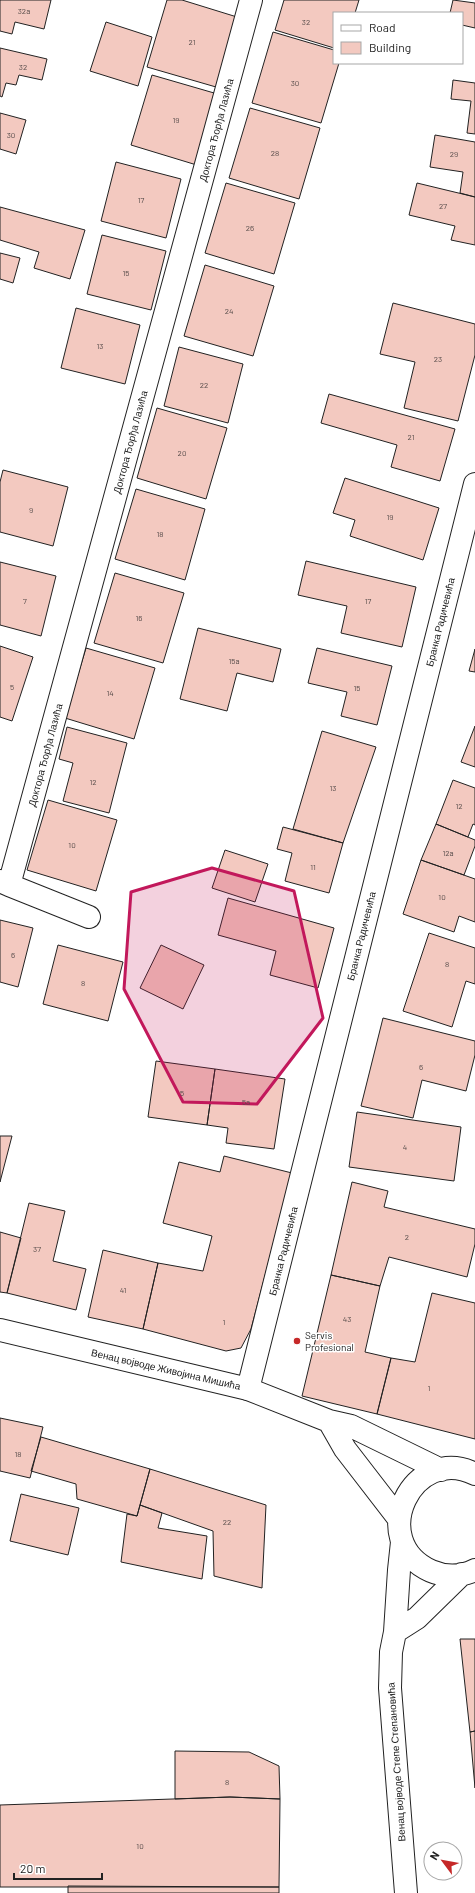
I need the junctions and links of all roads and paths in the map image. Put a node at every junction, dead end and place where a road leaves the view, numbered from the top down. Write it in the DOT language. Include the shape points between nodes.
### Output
graph roads {
  1 [pos="251,0"];
  2 [pos="475,484"];
  3 [pos="4,883"];
  4 [pos="89,917"];
  5 [pos="0,1330"];
  6 [pos="248,1389"];
  7 [pos="329,1421"];
  8 [pos="441,1470"];
  9 [pos="475,1474"];
  10 [pos="399,1519"];
  11 [pos="402,1542"];
  12 [pos="471,1571"];
  13 [pos="395,1632"];
  14 [pos="406,1893"];
  1 -- 3 [label="street, Доктора Ђорђа Лазића"];
  2 -- 6 [label="street, Бранка Радичевића"];
  3 -- 4 [label="street, Доктора Ђорђа Лазића"];
  5 -- 6 [label="street, Венац војводе Живојина Мишића"];
  6 -- 7 [label="street, Венац војводе Живојина Мишића"];
  7 -- 8 [label="street, Венац војводе Живојина Мишића" via="351,1426"];
  7 -- 10 [label="street" via="345,1449"];
  8 -- 9 [label="street" via="455,1469"];
  8 -- 10 [label="street" via="427,1474 406,1494 400,1508"];
  10 -- 11 [label="street"];
  11 -- 12 [label="street" via="411,1556 425,1568 449,1575"];
  11 -- 13 [label="street, Венац војводе Степе Степановића"];
  12 -- 13 [label="street" via="418,1618"];
  13 -- 14 [label="street, Венац војводе Степе Степановића" via="391,1652 390,1688"];
}
